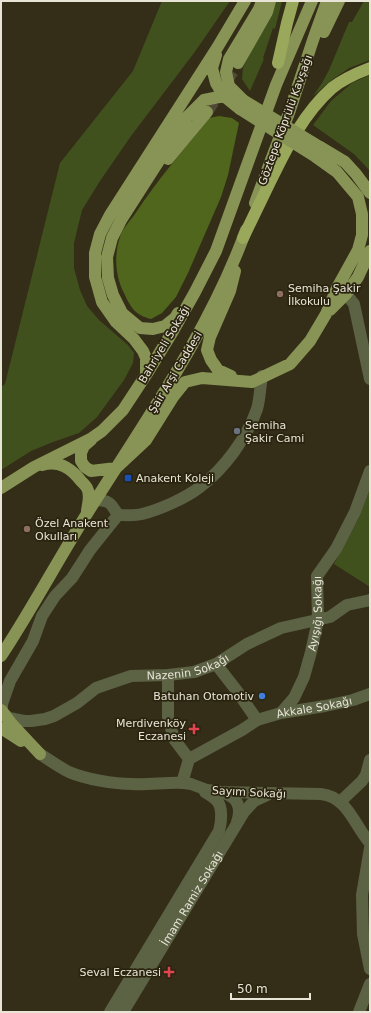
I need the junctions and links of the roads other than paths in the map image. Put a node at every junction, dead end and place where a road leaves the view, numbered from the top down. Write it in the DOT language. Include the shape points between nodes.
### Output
graph roads {
  1 [pos="245,1"];
  2 [pos="262,1"];
  3 [pos="270,1"];
  4 [pos="293,1"];
  5 [pos="303,1"];
  6 [pos="312,1"];
  7 [pos="327,1"];
  8 [pos="339,1"];
  9 [pos="217,48"];
  10 [pos="238,63"];
  11 [pos="278,63"];
  12 [pos="370,68"];
  13 [pos="224,96"];
  14 [pos="242,105"];
  15 [pos="290,110"];
  16 [pos="207,112"];
  17 [pos="256,142"];
  18 [pos="318,152"];
  19 [pos="370,193"];
  20 [pos="121,220"];
  21 [pos="367,237"];
  22 [pos="243,238"];
  23 [pos="370,251"];
  24 [pos="370,268"];
  25 [pos="358,277"];
  26 [pos="195,292"];
  27 [pos="350,299"];
  28 [pos="326,314"];
  29 [pos="146,375"];
  30 [pos="262,376"];
  31 [pos="370,379"];
  32 [pos="240,380"];
  33 [pos="92,438"];
  34 [pos="34,466"];
  35 [pos="116,468"];
  36 [pos="370,471"];
  37 [pos="1,488"];
  38 [pos="95,500"];
  39 [pos="87,514"];
  40 [pos="118,515"];
  41 [pos="370,600"];
  42 [pos="318,620"];
  43 [pos="2,656"];
  44 [pos="216,664"];
  45 [pos="168,674"];
  46 [pos="370,694"];
  47 [pos="2,712"];
  48 [pos="281,713"];
  49 [pos="257,720"];
  50 [pos="1,728"];
  51 [pos="40,754"];
  52 [pos="189,759"];
  53 [pos="370,764"];
  54 [pos="182,783"];
  55 [pos="198,787"];
  56 [pos="220,792"];
  57 [pos="270,794"];
  58 [pos="340,801"];
  59 [pos="233,830"];
  60 [pos="370,843"];
  61 [pos="370,848"];
  62 [pos="370,969"];
  63 [pos="370,984"];
  64 [pos="110,1012"];
  65 [pos="123,1012"];
  66 [pos="359,1012"];
  1 -- 9 [label="main road"];
  2 -- 14 [label="main road" via="229,59 226,72 229,86"];
  3 -- 10 [label="main road" via="267,12"];
  4 -- 11 [label="highway"];
  5 -- 11 [label="main road"];
  6 -- 17 [label="main road, Göztepe Köprülü Kavşağı" via="276,85"];
  7 -- 15 [label="main road, Göztepe Köprülü Kavşağı"];
  8 -- 15 [label="main road"];
  9 -- 13 [label="main road" via="212,68 216,83"];
  9 -- 29 [label="main road" via="110,215 100,234 95,253 95,278 102,302 116,322 143,351 146,358"];
  11 -- 17 [label="main road"];
  12 -- 22 [label="highway" via="333,88 314,107 279,164"];
  13 -- 14 [label="main road"];
  13 -- 20 [label="main road" via="204,100 187,117"];
  14 -- 18 [label="main road, bridge"];
  15 -- 22 [label="main road, Göztepe Köprülü Kavşağı"];
  16 -- 20 [label="main road"];
  17 -- 26 [label="main road, Bahriyeli Sokağı" via="216,251"];
  18 -- 19 [label="main road" via="345,162"];
  18 -- 21 [label="main road" via="358,197"];
  20 -- 26 [label="main road" via="112,238 107,257 108,278 122,313 140,328 153,329 165,326 175,318"];
  21 -- 28 [label="main road" via="337,288"];
  22 -- 32 [label="main road" via="230,291 210,337 208,350 218,370"];
  22 -- 35 [label="main road, Şair Arşi Caddesi" via="219,296 190,349"];
  23 -- 25 [label="main road"];
  24 -- 25 [label="main road"];
  25 -- 27 [label="main road"];
  26 -- 29 [label="main road, Bahriyeli Sokağı"];
  27 -- 28 [label="main road"];
  27 -- 31 [label="street"];
  28 -- 30 [label="main road" via="310,341 290,364"];
  29 -- 33 [label="main road, Bahriyeli Sokağı" via="123,410"];
  30 -- 32 [label="main road" via="252,382"];
  30 -- 40 [label="street" via="257,408 247,433 232,455 209,480 184,497 154,510 131,516"];
  32 -- 35 [label="main road" via="202,378 185,382 146,440"];
  33 -- 34 [label="main road, Bahriyeli Sokağı"];
  33 -- 35 [label="main road" via="81,453 81,461 85,467 91,471"];
  34 -- 37 [label="main road, Bahriyeli Sokağı"];
  34 -- 39 [label="main road" via="51,462 65,466 77,476 87,488"];
  35 -- 38 [label="main road, Şair Arşi Caddesi"];
  36 -- 42 [label="street, Ayışığı Sokağı" via="355,512 336,549 317,576"];
  38 -- 39 [label="main road, Şair Arşi Caddesi"];
  38 -- 40 [label="street" via="104,500 112,505"];
  39 -- 43 [label="main road, Şair Arşi Caddesi"];
  40 -- 47 [label="street" via="42,616 33,641 10,681"];
  41 -- 42 [label="street, Nazenin Sokağı" via="347,605 330,617"];
  42 -- 44 [label="street, Nazenin Sokağı" via="281,628 247,644"];
  42 -- 48 [label="street, Ayışığı Sokağı" via="304,677 294,698"];
  44 -- 45 [label="street, Nazenin Sokağı" via="194,672"];
  44 -- 49 [label="street"];
  45 -- 47 [label="street, Nazenin Sokağı" via="131,676 96,688 78,703 54,716 40,720 24,721 9,718"];
  45 -- 52 [label="street" via="168,716 174,738"];
  46 -- 48 [label="street, Akkale Sokağı" via="325,706"];
  47 -- 51 [label="main road"];
  48 -- 49 [label="street, Akkale Sokağı"];
  49 -- 52 [label="street, Akkale Sokağı"];
  50 -- 51 [label="main road, Sayım Sokağı"];
  51 -- 54 [label="street, Sayım Sokağı" via="68,771 92,779 130,784"];
  52 -- 54 [label="street"];
  53 -- 58 [label="street" via="362,781"];
  54 -- 55 [label="street, Sayım Sokağı"];
  55 -- 56 [label="street, Sayım Sokağı"];
  55 -- 64 [label="street, İmam Ramiz Sokağı" via="219,803 221,811 217,836"];
  56 -- 57 [label="street, Sayım Sokağı"];
  56 -- 59 [label="street" via="229,796 238,805 239,814"];
  57 -- 58 [label="street, Sayım Sokağı" via="325,795"];
  57 -- 59 [label="street, İmam Ramiz Sokağı" via="252,803"];
  58 -- 60 [label="street"];
  59 -- 65 [label="street, İmam Ramiz Sokağı"];
  61 -- 62 [label="street" via="362,895 363,934"];
  63 -- 66 [label="street"];
}
